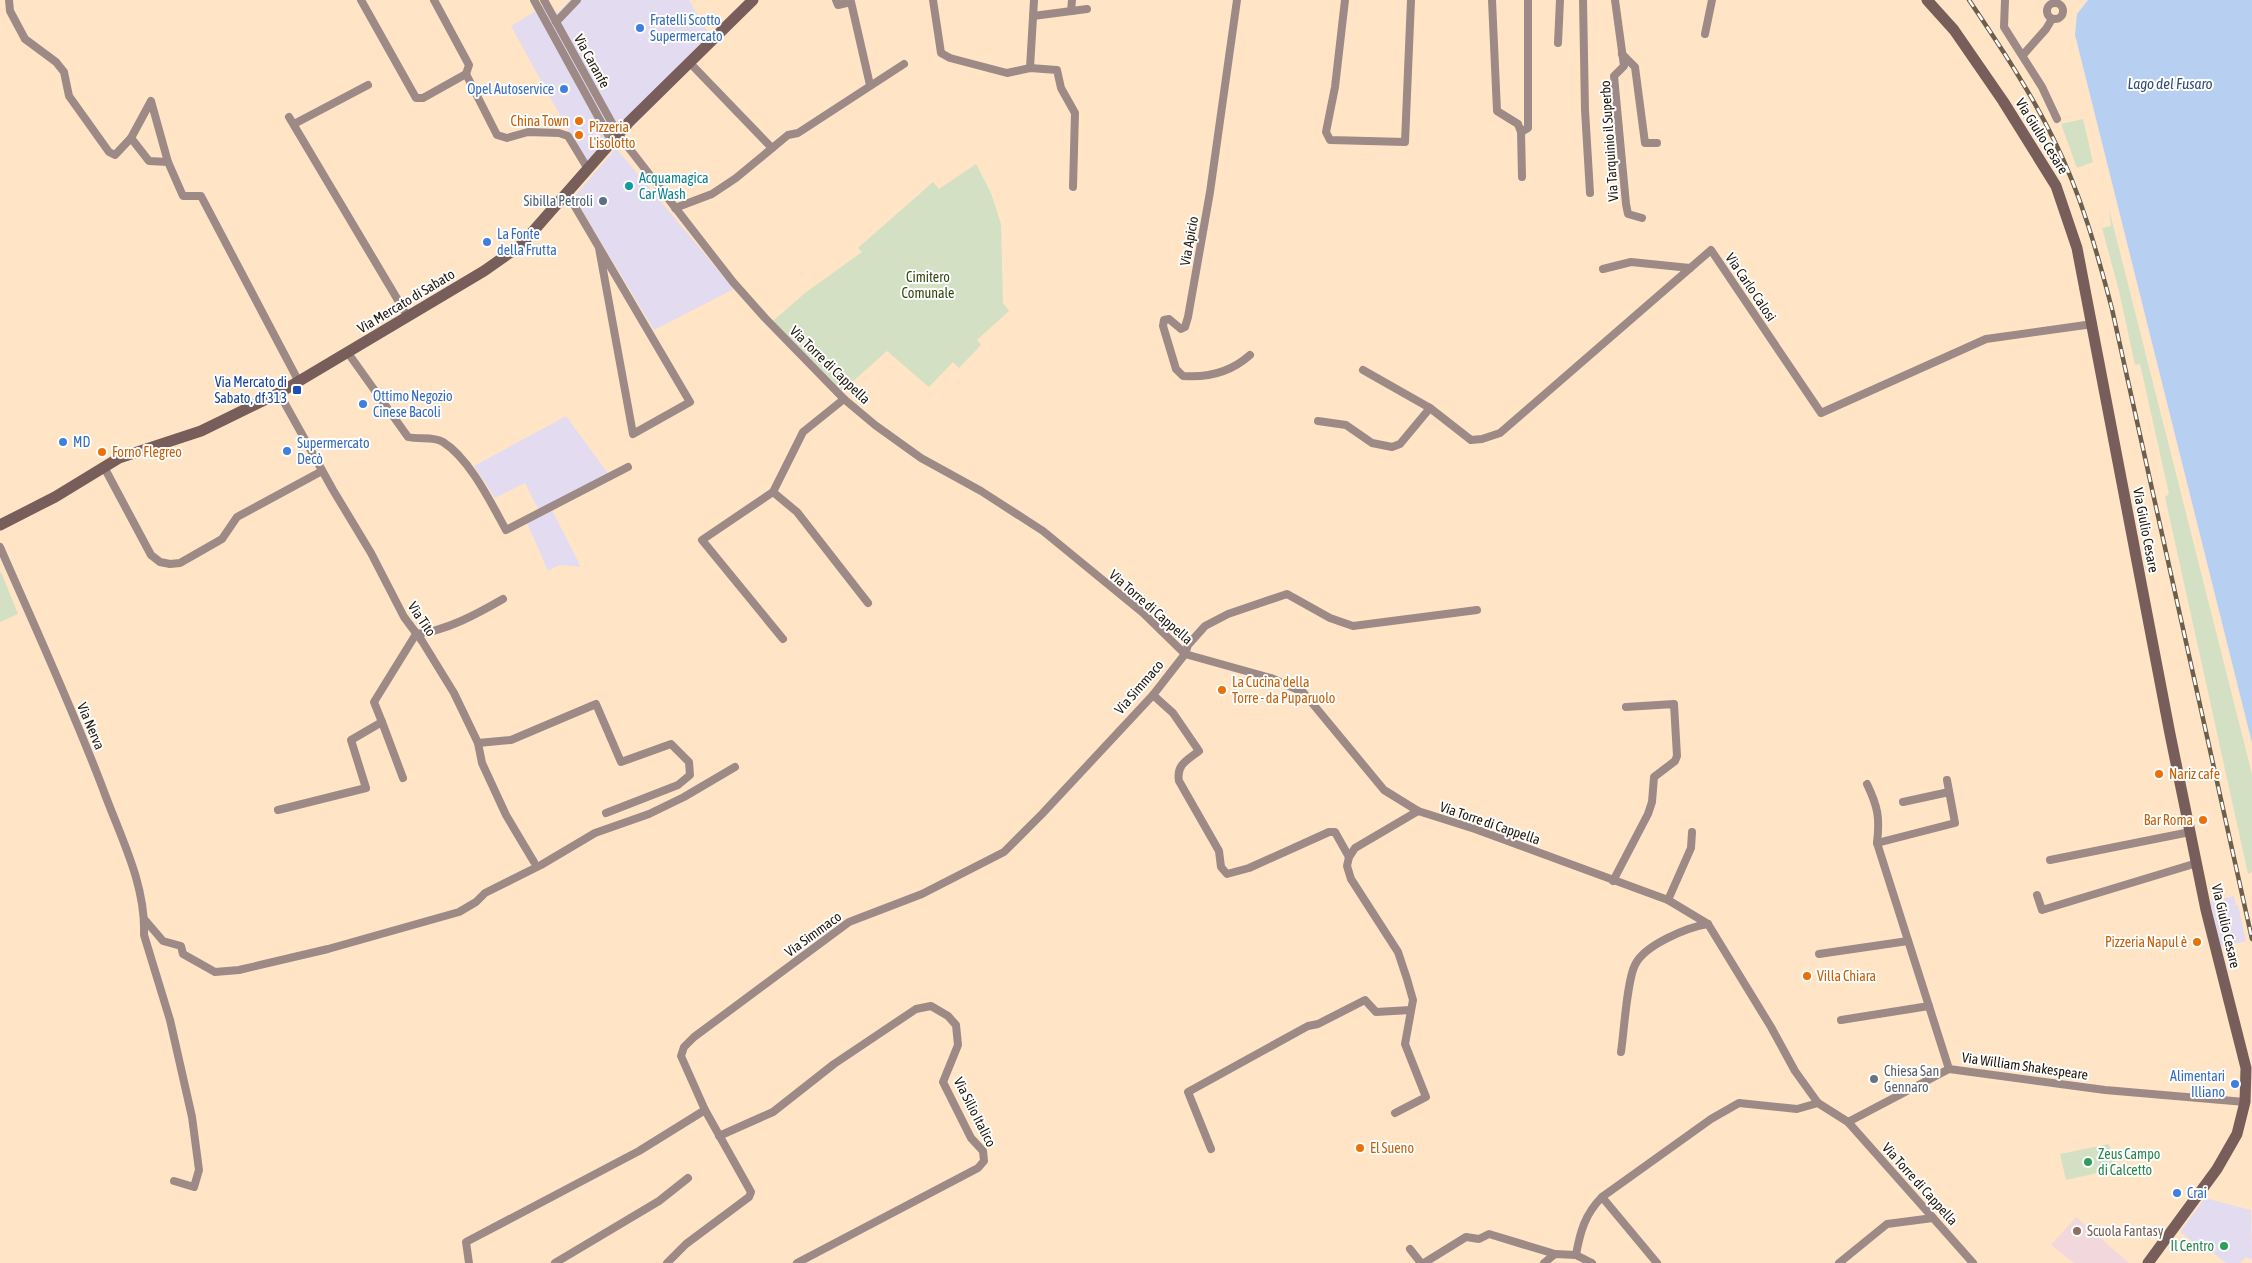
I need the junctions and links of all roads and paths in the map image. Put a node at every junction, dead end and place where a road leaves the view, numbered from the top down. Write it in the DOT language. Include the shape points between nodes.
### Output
graph roads {
  1 [pos="9,0"];
  2 [pos="361,0"];
  3 [pos="434,0"];
  4 [pos="534,0"];
  5 [pos="544,0"];
  6 [pos="577,0"];
  7 [pos="753,0"];
  8 [pos="836,0"];
  9 [pos="933,0"];
  10 [pos="1034,0"];
  11 [pos="1072,0"];
  12 [pos="1236,0"];
  13 [pos="1345,0"];
  14 [pos="1411,0"];
  15 [pos="1492,0"];
  16 [pos="1528,0"];
  17 [pos="1560,0"];
  18 [pos="1582,0"];
  19 [pos="1615,0"];
  20 [pos="1712,0"];
  21 [pos="1927,0"];
  22 [pos="2005,0"];
  23 [pos="2049,2"];
  24 [pos="1087,9"];
  25 [pos="1071,11"];
  26 [pos="1033,16"];
  27 [pos="2052,19"];
  28 [pos="556,22"];
  29 [pos="1705,34"];
  30 [pos="1558,43"];
  31 [pos="1622,54"];
  32 [pos="2023,55"];
  33 [pos="689,62"];
  34 [pos="904,64"];
  35 [pos="1030,68"];
  36 [pos="466,74"];
  37 [pos="368,85"];
  38 [pos="870,85"];
  39 [pos="289,117"];
  40 [pos="2057,119"];
  41 [pos="294,124"];
  42 [pos="1521,132"];
  43 [pos="131,138"];
  44 [pos="615,138"];
  45 [pos="1657,143"];
  46 [pos="772,148"];
  47 [pos="168,162"];
  48 [pos="588,169"];
  49 [pos="1522,177"];
  50 [pos="1073,187"];
  51 [pos="566,193"];
  52 [pos="1590,193"];
  53 [pos="675,208"];
  54 [pos="1642,218"];
  55 [pos="599,248"];
  56 [pos="1690,268"];
  57 [pos="1603,269"];
  58 [pos="408,317"];
  59 [pos="2093,324"];
  60 [pos="348,353"];
  61 [pos="1250,355"];
  62 [pos="1363,370"];
  63 [pos="299,382"];
  64 [pos="279,393"];
  65 [pos="844,399"];
  66 [pos="1430,408"];
  67 [pos="1318,421"];
  68 [pos="104,467"];
  69 [pos="628,467"];
  70 [pos="322,471"];
  71 [pos="773,492"];
  72 [pos="0,526"];
  73 [pos="0,547"];
  74 [pos="503,599"];
  75 [pos="868,603"];
  76 [pos="1477,610"];
  77 [pos="416,634"];
  78 [pos="783,639"];
  79 [pos="1185,654"];
  80 [pos="1153,695"];
  81 [pos="1626,707"];
  82 [pos="382,722"];
  83 [pos="478,743"];
  84 [pos="735,767"];
  85 [pos="403,778"];
  86 [pos="1947,780"];
  87 [pos="1867,784"];
  88 [pos="1949,792"];
  89 [pos="1903,802"];
  90 [pos="278,810"];
  91 [pos="606,812"];
  92 [pos="1418,812"];
  93 [pos="1692,832"];
  94 [pos="2190,832"];
  95 [pos="1877,843"];
  96 [pos="1349,856"];
  97 [pos="2050,860"];
  98 [pos="534,862"];
  99 [pos="2197,863"];
  100 [pos="1613,881"];
  101 [pos="2037,895"];
  102 [pos="1668,900"];
  103 [pos="145,920"];
  104 [pos="1708,924"];
  105 [pos="1908,941"];
  106 [pos="1819,954"];
  107 [pos="1929,1006"];
  108 [pos="1411,1010"];
  109 [pos="1841,1020"];
  110 [pos="1621,1052"];
  111 [pos="1950,1069"];
  112 [pos="2245,1102"];
  113 [pos="1818,1103"];
  114 [pos="705,1110"];
  115 [pos="1395,1113"];
  116 [pos="1848,1122"];
  117 [pos="719,1136"];
  118 [pos="1211,1149"];
  119 [pos="688,1178"];
  120 [pos="174,1181"];
  121 [pos="1602,1197"];
  122 [pos="1933,1218"];
  123 [pos="1410,1249"];
  124 [pos="1555,1254"];
  125 [pos="1576,1255"];
  126 [pos="469,1263"];
  127 [pos="554,1263"];
  128 [pos="667,1263"];
  129 [pos="797,1263"];
  130 [pos="1422,1263"];
  131 [pos="1544,1263"];
  132 [pos="1592,1263"];
  133 [pos="1657,1263"];
  134 [pos="1839,1263"];
  135 [pos="1973,1263"];
  136 [pos="2148,1263"];
  1 -- 43 [label="street" via="10,11 25,39 64,72 69,96 109,152 115,155"];
  2 -- 36 [label="street" via="416,98 423,98"];
  3 -- 36 [label="street" via="469,64"];
  4 -- 44 [label="street"];
  5 -- 28 [label="street, Via Caranfe"];
  6 -- 28 [label="street"];
  7 -- 33 [label="street, Via Mercato di Sabato"];
  8 -- 38 [label="street" via="838,5 851,2"];
  9 -- 35 [label="street" via="941,54 1007,73"];
  10 -- 26 [label="street"];
  11 -- 25 [label="street"];
  12 -- 61 [label="street, Via Apicio" via="1210,192 1188,317 1181,329 1169,319 1164,320 1163,326 1176,369 1183,376 1217,374"];
  13 -- 14 [label="street" via="1326,132 1330,140 1405,142"];
  15 -- 42 [label="street" via="1497,111 1518,124"];
  16 -- 42 [label="street" via="1528,128"];
  17 -- 30 [label="street"];
  18 -- 52 [label="street"];
  19 -- 31 [label="street, Via Tarquinio il Superbo"];
  20 -- 29 [label="street"];
  21 -- 59 [label="street, Via Giulio Cesare" via="1954,30 1987,77 2056,186 2078,248"];
  22 -- 32 [label="street" via="2004,27"];
  23 -- 27 [label="street" via="2046,11"];
  23 -- 27 [label="street" via="2058,4 2063,10 2060,18"];
  24 -- 25 [label="street"];
  25 -- 26 [label="street"];
  26 -- 35 [label="street"];
  27 -- 32 [label="street"];
  28 -- 44 [label="street, Via Caranfe"];
  31 -- 45 [label="street, Via Tarquinio il Superbo" via="1635,67 1645,143"];
  31 -- 54 [label="street, Via Tarquinio il Superbo" via="1624,66 1614,76 1626,204 1628,214"];
  32 -- 40 [label="street"];
  33 -- 44 [label="street, Via Mercato di Sabato"];
  33 -- 46 [label="street"];
  34 -- 38 [label="street"];
  35 -- 50 [label="street" via="1057,70 1061,88 1075,113"];
  36 -- 48 [label="street" via="497,135 507,138 528,132 568,136"];
  37 -- 41 [label="street"];
  38 -- 46 [label="street"];
  39 -- 41 [label="street"];
  41 -- 58 [label="street"];
  42 -- 49 [label="street"];
  43 -- 47 [label="street" via="149,161"];
  43 -- 47 [label="street" via="151,101"];
  44 -- 48 [label="street, Via Mercato di Sabato"];
  44 -- 53 [label="street, Via Torre di Cappella"];
  46 -- 53 [label="street" via="712,194"];
  47 -- 63 [label="street" via="183,196 201,196"];
  48 -- 51 [label="street, Via Mercato di Sabato"];
  51 -- 55 [label="street"];
  51 -- 58 [label="street, Via Mercato di Sabato" via="521,245"];
  53 -- 65 [label="street, Via Torre di Cappella" via="764,318"];
  55 -- 55 [label="street" via="690,402 633,434 606,288"];
  56 -- 57 [label="street" via="1631,262"];
  56 -- 59 [label="street, Via Carlo Calosi" via="1711,250 1821,413 1986,339"];
  56 -- 66 [label="street, Via Carlo Calosi" via="1500,433 1482,440 1471,440"];
  58 -- 60 [label="street, Via Mercato di Sabato"];
  59 -- 94 [label="street, Via Giulio Cesare"];
  60 -- 63 [label="street, Via Mercato di Sabato"];
  60 -- 69 [label="street" via="408,437 435,438 443,442 471,469 506,530"];
  62 -- 66 [label="street, Via Carlo Calosi"];
  63 -- 64 [label="street, Via Mercato di Sabato"];
  64 -- 68 [label="street, Via Mercato di Sabato" via="200,431 119,458"];
  64 -- 70 [label="street, Via Tito"];
  65 -- 71 [label="street" via="802,432"];
  65 -- 79 [label="street, Via Torre di Cappella" via="921,458 1043,531 1143,613"];
  66 -- 67 [label="street" via="1400,444 1392,447 1372,443 1346,425"];
  68 -- 70 [label="street" via="151,555 170,564 180,563 222,539 237,517"];
  68 -- 72 [label="street, Via Mercato di Sabato"];
  70 -- 77 [label="street, Via Tito"];
  71 -- 75 [label="street" via="797,512"];
  71 -- 78 [label="street" via="702,540"];
  73 -- 103 [label="street, Via Nerva" via="96,770 135,871"];
  74 -- 77 [label="street" via="429,633"];
  76 -- 79 [label="street, Via Simmaco" via="1353,626 1330,618 1287,594 1228,614 1205,626 1188,645"];
  77 -- 82 [label="street" via="374,702"];
  77 -- 83 [label="street, Via Tito" via="454,693"];
  79 -- 80 [label="street, Via Simmaco"];
  79 -- 92 [label="street, Via Torre di Cappella" via="1271,678 1303,692 1384,790"];
  80 -- 96 [label="street" via="1173,713 1199,751 1180,765 1180,781 1219,851 1221,867 1227,874 1249,868 1329,832 1335,832"];
  80 -- 114 [label="street, Via Simmaco" via="1004,852 922,894 849,922 684,1047 681,1056"];
  81 -- 100 [label="street" via="1674,704 1677,756 1654,777 1648,814"];
  82 -- 85 [label="street"];
  82 -- 90 [label="street" via="351,740 366,788"];
  83 -- 91 [label="street" via="511,740 596,704 620,762 671,744 689,762 690,775 678,786"];
  83 -- 98 [label="street, Via Tito" via="482,763 506,815"];
  84 -- 103 [label="street" via="649,814 594,833 485,893 458,912 328,949 239,970 215,972 183,954 181,946 163,941"];
  86 -- 88 [label="street"];
  87 -- 95 [label="street, Via William Shakespeare" via="1879,819"];
  88 -- 89 [label="street"];
  88 -- 95 [label="street" via="1955,823"];
  92 -- 96 [label="street" via="1356,848"];
  92 -- 100 [label="street, Via Torre di Cappella" via="1476,829"];
  93 -- 102 [label="street" via="1691,848"];
  94 -- 97 [label="street"];
  94 -- 99 [label="street, Via Giulio Cesare"];
  95 -- 105 [label="street, Via William Shakespeare"];
  96 -- 108 [label="street" via="1347,866 1351,879 1398,952 1413,1000"];
  99 -- 101 [label="street" via="2042,910"];
  99 -- 112 [label="street, Via Giulio Cesare" via="2246,1068"];
  100 -- 102 [label="street, Via Torre di Cappella"];
  102 -- 104 [label="street, Via Torre di Cappella"];
  103 -- 120 [label="street, Via Nerva" via="144,935 170,1020 186,1092 198,1170 194,1187"];
  104 -- 110 [label="street" via="1659,943 1635,964"];
  104 -- 113 [label="street, Via Torre di Cappella" via="1795,1071"];
  105 -- 106 [label="street"];
  105 -- 107 [label="street, Via William Shakespeare"];
  107 -- 109 [label="street"];
  107 -- 111 [label="street, Via William Shakespeare"];
  108 -- 115 [label="street" via="1405,1044 1426,1097"];
  108 -- 118 [label="street" via="1376,1012 1365,1000 1308,1026 1188,1092"];
  111 -- 112 [label="street, Via William Shakespeare" via="2105,1090"];
  111 -- 116 [label="street"];
  112 -- 136 [label="street, Via Giulio Cesare" via="2237,1134 2217,1169"];
  113 -- 116 [label="street, Via Torre di Cappella"];
  113 -- 121 [label="street" via="1797,1109 1739,1103"];
  114 -- 117 [label="street, Via Simmaco"];
  114 -- 126 [label="street" via="638,1151 466,1242"];
  116 -- 122 [label="street, Via Torre di Cappella"];
  117 -- 128 [label="street, Via Simmaco" via="751,1192 749,1197 686,1244"];
  117 -- 129 [label="street, Via Silio Italico" via="773,1112 834,1064 916,1009 931,1006 956,1025 958,1045 943,1082 971,1138 983,1151 984,1161 978,1168"];
  119 -- 127 [label="street" via="659,1201"];
  121 -- 125 [label="street" via="1591,1208 1581,1229"];
  121 -- 133 [label="street"];
  122 -- 134 [label="street" via="1887,1224"];
  122 -- 135 [label="street, Via Torre di Cappella"];
  123 -- 130 [label="street"];
  124 -- 125 [label="street"];
  124 -- 130 [label="street" via="1489,1234 1478,1239 1466,1237"];
  124 -- 131 [label="street"];
  125 -- 132 [label="street"];
}
